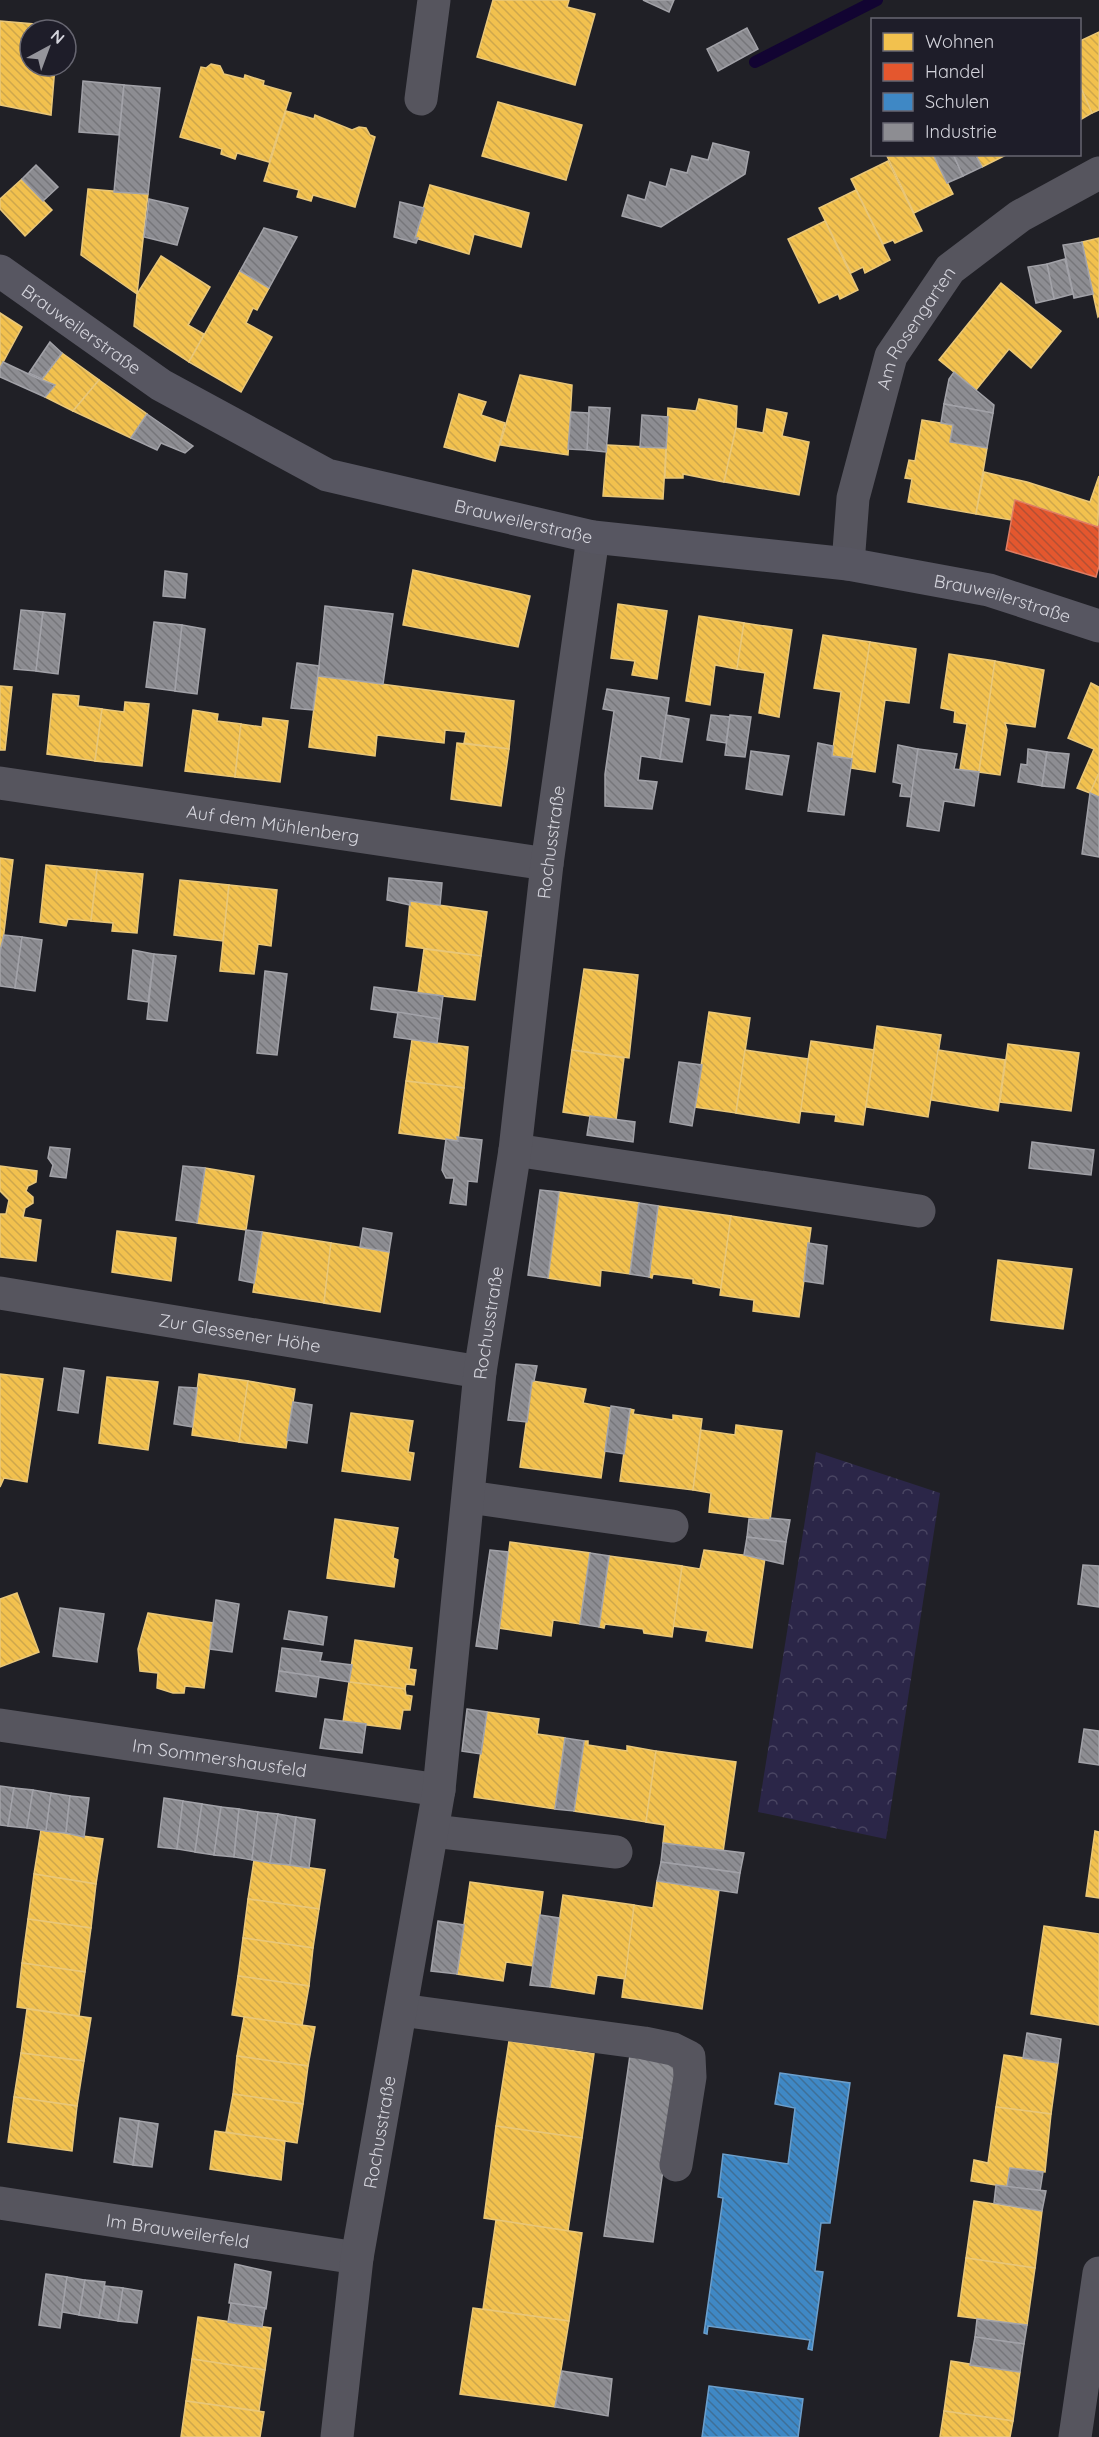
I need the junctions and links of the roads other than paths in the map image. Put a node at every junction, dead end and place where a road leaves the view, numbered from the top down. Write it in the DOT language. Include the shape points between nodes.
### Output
graph roads {
  1 [pos="434,0"];
  2 [pos="421,99"];
  3 [pos="1099,172"];
  4 [pos="0,271"];
  5 [pos="593,537"];
  6 [pos="848,564"];
  7 [pos="1099,626"];
  8 [pos="0,783"];
  9 [pos="547,864"];
  10 [pos="515,1150"];
  11 [pos="919,1211"];
  12 [pos="0,1293"];
  13 [pos="480,1372"];
  14 [pos="469,1497"];
  15 [pos="672,1526"];
  16 [pos="0,1725"];
  17 [pos="439,1790"];
  18 [pos="433,1831"];
  19 [pos="616,1852"];
  20 [pos="401,2010"];
  21 [pos="676,2165"];
  22 [pos="0,2203"];
  23 [pos="357,2258"];
  24 [pos="1099,2273"];
  25 [pos="338,2437"];
  26 [pos="1075,2437"];
  1 -- 2 [label="street"];
  3 -- 6 [label="street, Am Rosengarten" via="1020,216 950,269 891,356 853,498"];
  4 -- 5 [label="main road, Brauweilerstraße" via="161,385 327,475"];
  5 -- 6 [label="main road, Brauweilerstraße"];
  5 -- 9 [label="street, Rochusstraße"];
  6 -- 7 [label="main road, Brauweilerstraße" via="989,590"];
  8 -- 9 [label="street, Auf dem Mühlenberg"];
  9 -- 10 [label="street, Rochusstraße"];
  10 -- 11 [label="street"];
  10 -- 13 [label="street, Rochusstraße"];
  12 -- 13 [label="street, Zur Glessener Höhe"];
  13 -- 14 [label="street, Rochusstraße"];
  14 -- 15 [label="street"];
  14 -- 17 [label="street, Rochusstraße"];
  16 -- 17 [label="street, Im Sommershausfeld"];
  17 -- 18 [label="street, Rochusstraße"];
  18 -- 19 [label="street"];
  18 -- 20 [label="street, Rochusstraße"];
  20 -- 21 [label="street" via="644,2043 689,2057 690,2077"];
  20 -- 23 [label="street, Rochusstraße"];
  22 -- 23 [label="street, Im Brauweilerfeld"];
  23 -- 25 [label="street, Rochusstraße"];
  24 -- 26 [label="street"];
}
